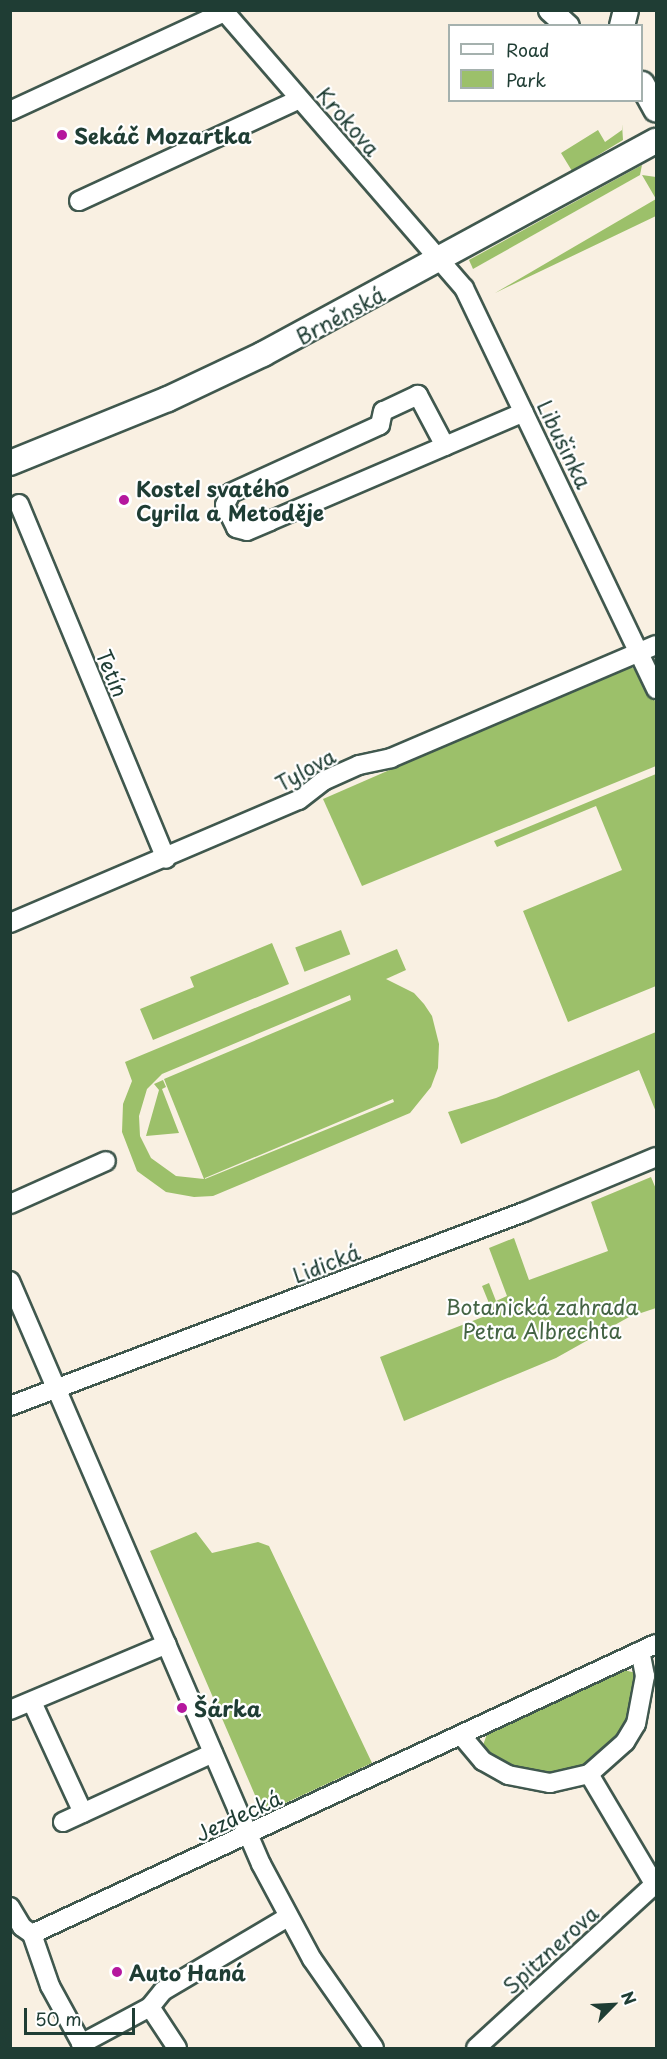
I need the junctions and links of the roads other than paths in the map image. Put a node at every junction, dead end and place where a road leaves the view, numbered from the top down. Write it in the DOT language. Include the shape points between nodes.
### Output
graph roads {
  1 [pos="550,10"];
  2 [pos="224,11"];
  3 [pos="566,24"];
  4 [pos="643,86"];
  5 [pos="300,99"];
  6 [pos="657,109"];
  7 [pos="10,111"];
  8 [pos="657,141"];
  9 [pos="80,201"];
  10 [pos="440,261"];
  11 [pos="524,412"];
  12 [pos="445,446"];
  13 [pos="10,463"];
  14 [pos="19,504"];
  15 [pos="649,648"];
  16 [pos="657,689"];
  17 [pos="166,859"];
  18 [pos="10,923"];
  19 [pos="657,1157"];
  20 [pos="106,1161"];
  21 [pos="10,1204"];
  22 [pos="10,1281"];
  23 [pos="59,1388"];
  24 [pos="10,1406"];
  25 [pos="167,1644"];
  26 [pos="648,1648"];
  27 [pos="32,1702"];
  28 [pos="10,1710"];
  29 [pos="461,1735"];
  30 [pos="213,1753"];
  31 [pos="589,1774"];
  32 [pos="83,1813"];
  33 [pos="63,1822"];
  34 [pos="248,1835"];
  35 [pos="656,1886"];
  36 [pos="10,1907"];
  37 [pos="288,1917"];
  38 [pos="32,1934"];
  39 [pos="150,2007"];
  40 [pos="83,2046"];
  41 [pos="369,2046"];
  42 [pos="177,2049"];
  43 [pos="476,2049"];
  1 -- 3 [label="street"];
  2 -- 5 [label="street, Krokova"];
  2 -- 7 [label="street"];
  4 -- 6 [label="main road"];
  5 -- 9 [label="street"];
  5 -- 10 [label="street, Krokova"];
  8 -- 10 [label="main road, Brněnská"];
  10 -- 11 [label="street, Libušinka" via="464,288"];
  10 -- 13 [label="main road, Brněnská" via="168,399"];
  11 -- 12 [label="street"];
  11 -- 15 [label="street, Libušinka"];
  12 -- 12 [label="street" via="247,531 236,528 225,505 231,493 380,425 383,411 418,395"];
  14 -- 17 [label="street, Tetín"];
  15 -- 16 [label="street, Libušinka"];
  15 -- 17 [label="street, Tylova" via="391,758 350,769 323,781 299,800"];
  17 -- 18 [label="street, Tylova"];
  19 -- 23 [label="street, Lidická" via="524,1212"];
  20 -- 21 [label="street"];
  22 -- 23 [label="street"];
  23 -- 24 [label="street, Lidická"];
  23 -- 25 [label="street"];
  25 -- 27 [label="street"];
  25 -- 30 [label="street"];
  26 -- 29 [label="street, Jezdecká"];
  26 -- 31 [label="street, Jezdecká" via="636,1724 625,1742"];
  27 -- 28 [label="street"];
  27 -- 32 [label="street"];
  29 -- 31 [label="street, Jezdecká" via="483,1761 508,1775 550,1783"];
  29 -- 34 [label="street, Jezdecká"];
  30 -- 32 [label="street"];
  30 -- 34 [label="street"];
  31 -- 35 [label="street"];
  32 -- 33 [label="street"];
  34 -- 37 [label="street"];
  34 -- 38 [label="street, Jezdecká"];
  35 -- 43 [label="street, Spitznerova"];
  36 -- 38 [label="street" via="22,1927"];
  37 -- 39 [label="street" via="163,1991"];
  37 -- 41 [label="street"];
  38 -- 40 [label="street" via="50,1986"];
  39 -- 40 [label="street"];
  39 -- 42 [label="street"];
}
